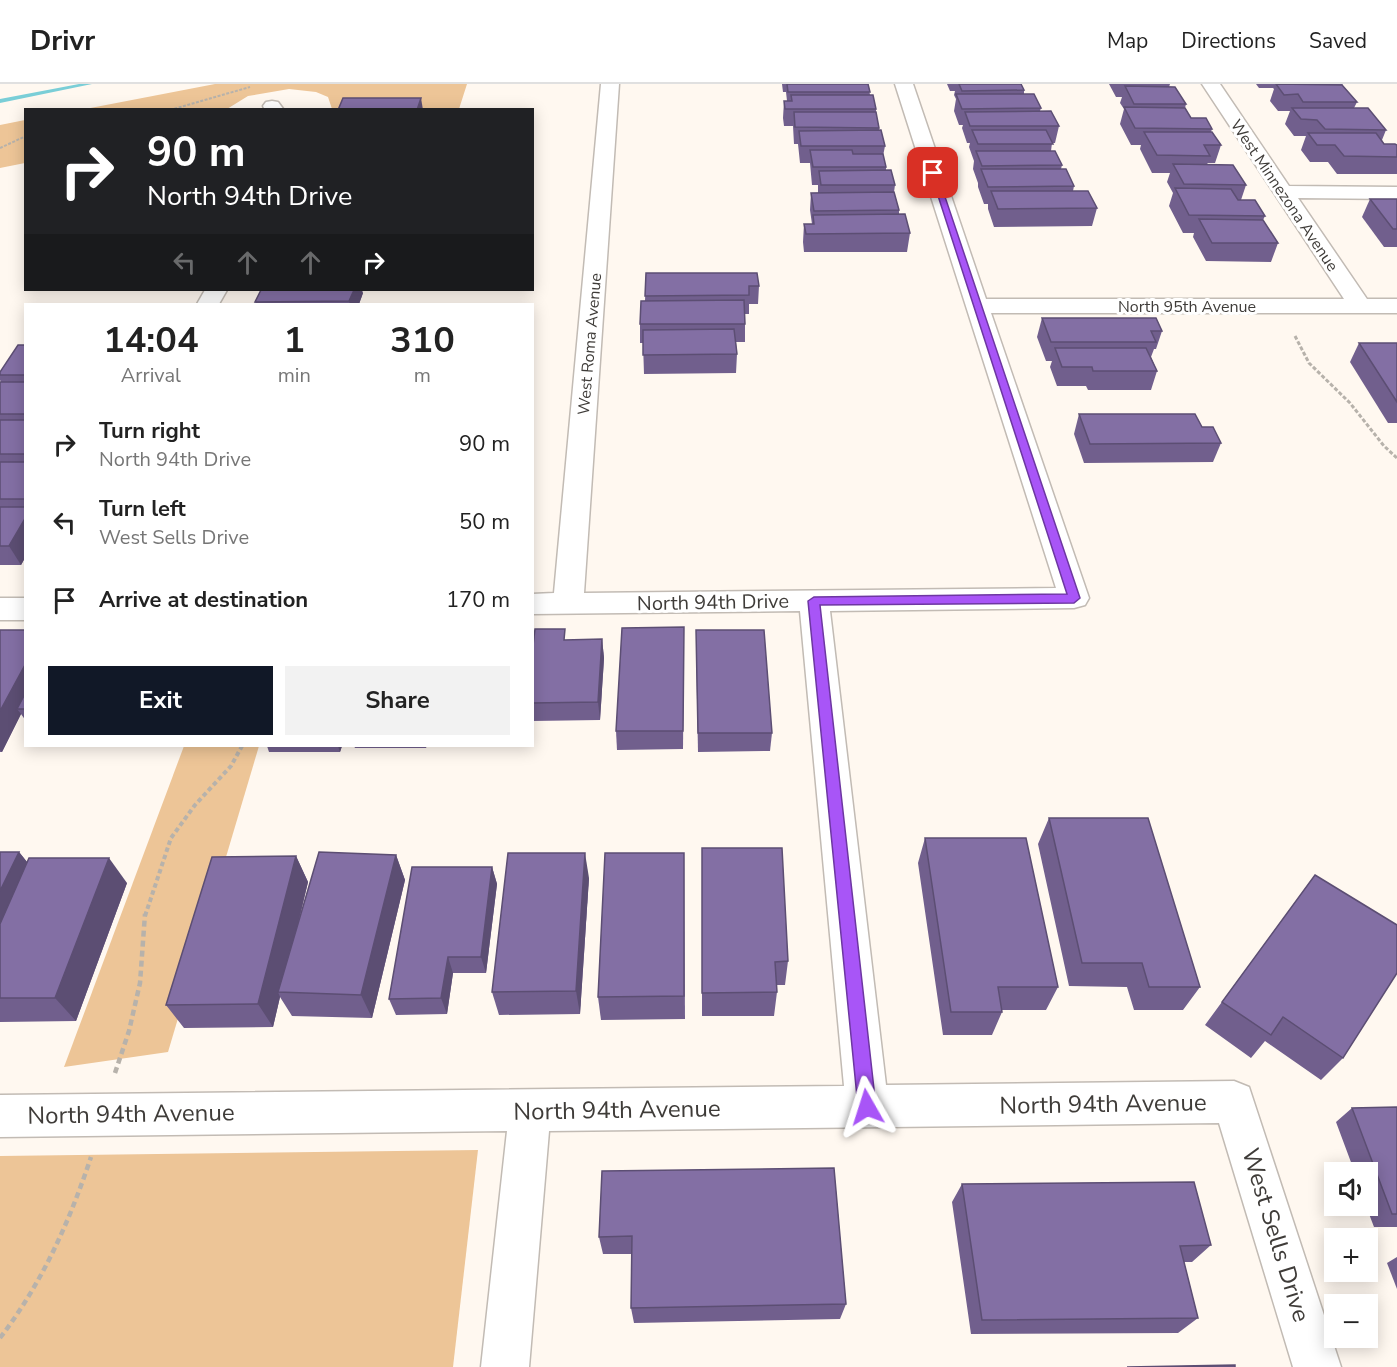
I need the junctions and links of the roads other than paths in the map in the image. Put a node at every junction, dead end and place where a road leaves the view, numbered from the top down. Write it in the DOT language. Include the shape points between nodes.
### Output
graph roads {
  1 [pos="610,84"];
  2 [pos="904,84"];
  3 [pos="1211,84"];
  4 [pos="1282,192"];
  5 [pos="1397,193"];
  6 [pos="977,306"];
  7 [pos="1360,306"];
  8 [pos="1397,306"];
  9 [pos="814,601"];
  10 [pos="534,604"];
  11 [pos="568,604"];
  12 [pos="0,609"];
  13 [pos="24,609"];
  14 [pos="1234,1102"];
  15 [pos="867,1107"];
  16 [pos="530,1111"];
  17 [pos="0,1116"];
  18 [pos="505,1367"];
  19 [pos="1317,1367"];
  1 -- 11 [label="street, West Roma Avenue"];
  2 -- 6 [label="street"];
  3 -- 4 [label="street, West Minnezona Avenue"];
  4 -- 5 [label="street"];
  4 -- 7 [label="street, West Minnezona Avenue"];
  6 -- 7 [label="street, North 95th Avenue"];
  6 -- 9 [label="street, North 94th Drive" via="1074,598"];
  7 -- 8 [label="street, North 95th Avenue"];
  9 -- 11 [label="street, North 94th Drive"];
  9 -- 15 [label="street"];
  10 -- 11 [label="street, North 94th Drive"];
  12 -- 13 [label="street"];
  14 -- 15 [label="street, North 94th Avenue"];
  14 -- 19 [label="street, West Sells Drive"];
  15 -- 16 [label="street, North 94th Avenue"];
  16 -- 17 [label="street, North 94th Avenue"];
  16 -- 18 [label="street"];
}
